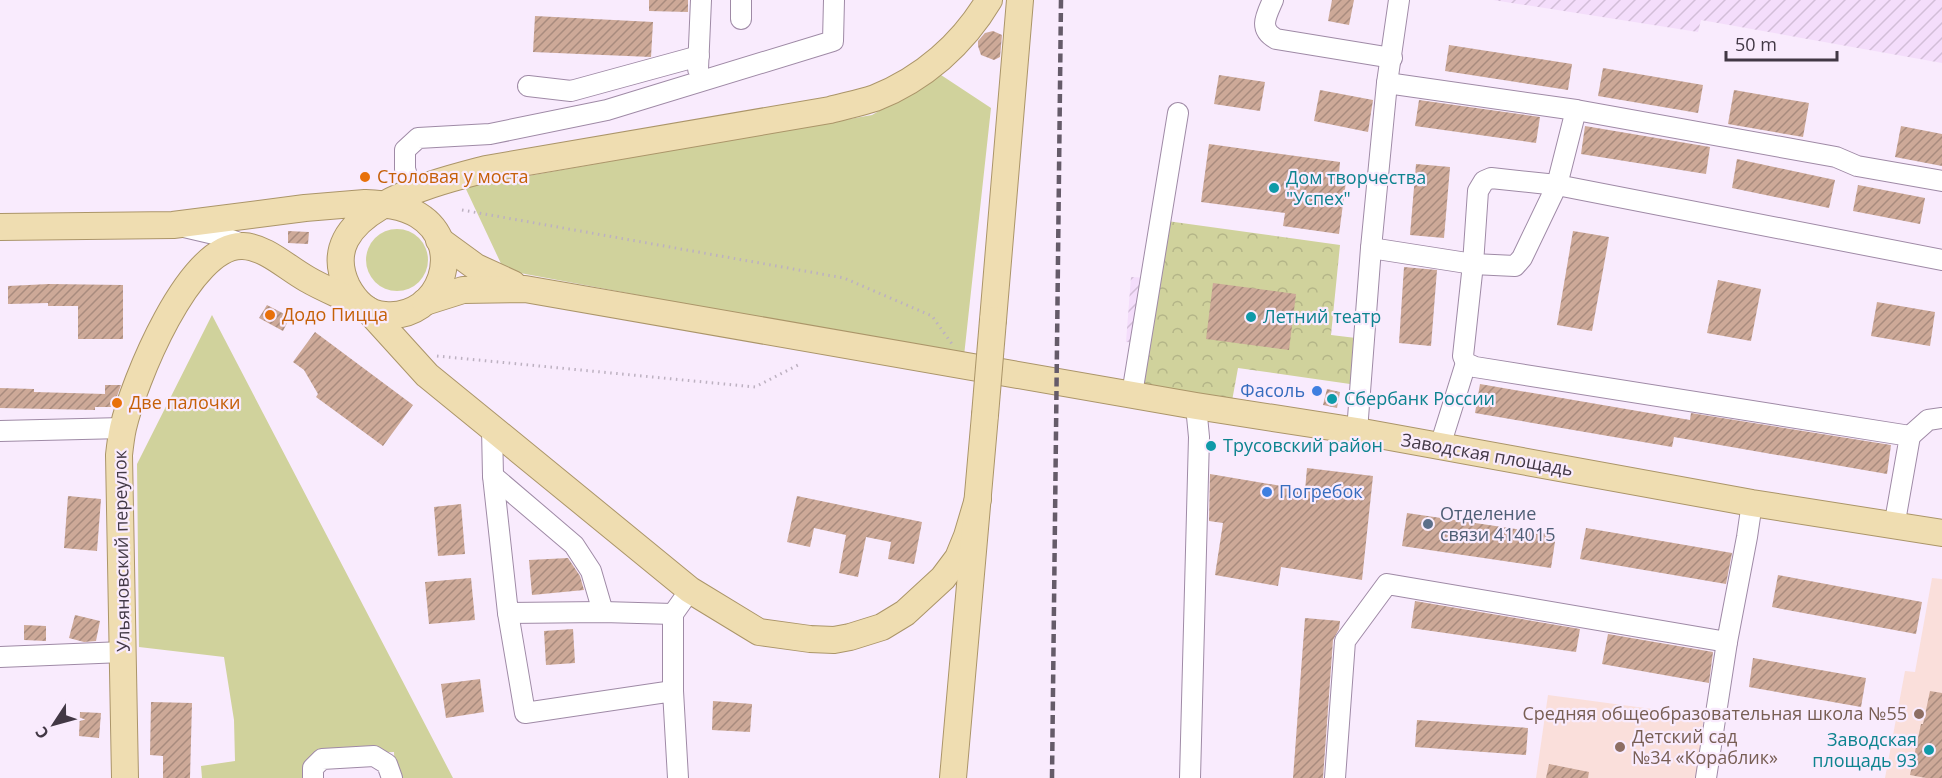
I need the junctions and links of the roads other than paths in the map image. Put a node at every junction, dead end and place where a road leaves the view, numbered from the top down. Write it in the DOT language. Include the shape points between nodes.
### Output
graph roads {
  1 [pos="701,0"];
  2 [pos="834,0"];
  3 [pos="989,0"];
  4 [pos="1020,0"];
  5 [pos="1273,0"];
  6 [pos="1399,0"];
  7 [pos="699,56"];
  8 [pos="1392,58"];
  9 [pos="698,82"];
  10 [pos="1388,83"];
  11 [pos="528,86"];
  12 [pos="1576,110"];
  13 [pos="1178,113"];
  14 [pos="1942,181"];
  15 [pos="1557,185"];
  16 [pos="412,192"];
  17 [pos="385,204"];
  18 [pos="173,225"];
  19 [pos="0,227"];
  20 [pos="440,240"];
  21 [pos="254,248"];
  22 [pos="1371,248"];
  23 [pos="1942,260"];
  24 [pos="1473,264"];
  25 [pos="525,289"];
  26 [pos="425,302"];
  27 [pos="365,308"];
  28 [pos="1466,363"];
  29 [pos="1132,394"];
  30 [pos="1196,406"];
  31 [pos="1942,418"];
  32 [pos="123,428"];
  33 [pos="492,428"];
  34 [pos="0,431"];
  35 [pos="1357,431"];
  36 [pos="1910,436"];
  37 [pos="1440,446"];
  38 [pos="493,476"];
  39 [pos="978,500"];
  40 [pos="1752,503"];
  41 [pos="1894,527"];
  42 [pos="1942,533"];
  43 [pos="690,590"];
  44 [pos="603,612"];
  45 [pos="508,613"];
  46 [pos="673,614"];
  47 [pos="1727,642"];
  48 [pos="123,652"];
  49 [pos="0,657"];
  50 [pos="673,691"];
  51 [pos="125,778"];
  52 [pos="314,778"];
  53 [pos="392,778"];
  54 [pos="678,778"];
  55 [pos="953,778"];
  56 [pos="1190,778"];
  57 [pos="1335,778"];
  58 [pos="1706,778"];
  1 -- 7 [label="street"];
  2 -- 9 [label="street" via="833,41"];
  3 -- 16 [label="main road" via="960,41 938,62 874,98 830,110 486,169"];
  4 -- 39 [label="main road, bridge"];
  5 -- 8 [label="street" via="1263,23 1276,39"];
  6 -- 8 [label="street"];
  7 -- 9 [label="street"];
  7 -- 11 [label="street" via="571,91"];
  8 -- 10 [label="street"];
  9 -- 16 [label="street" via="607,110 490,134 418,138 405,150 405,170"];
  10 -- 12 [label="street"];
  10 -- 22 [label="street"];
  12 -- 14 [label="street" via="1836,157 1857,166"];
  12 -- 15 [label="street"];
  13 -- 29 [label="street"];
  15 -- 23 [label="street"];
  15 -- 24 [label="street" via="1520,262 1512,267"];
  15 -- 24 [label="street" via="1498,178 1484,181 1478,190"];
  16 -- 17 [label="main road"];
  17 -- 18 [label="main road" via="305,208"];
  17 -- 20 [label="main road" via="417,214"];
  17 -- 27 [label="main road" via="361,220 343,242 342,272"];
  18 -- 19 [label="main road"];
  18 -- 21 [label="street"];
  20 -- 25 [label="main road" via="486,273"];
  20 -- 26 [label="main road" via="445,258 442,279"];
  21 -- 27 [label="main road"];
  21 -- 32 [label="main road, Ульяновский переулок" via="230,247 199,270 159,336"];
  22 -- 24 [label="street"];
  22 -- 35 [label="street"];
  24 -- 28 [label="street" via="1462,356"];
  25 -- 26 [label="main road" via="464,290"];
  25 -- 29 [label="main road, Заводская площадь"];
  26 -- 27 [label="main road" via="398,314 379,314"];
  27 -- 33 [label="main road" via="428,375"];
  28 -- 36 [label="street"];
  28 -- 37 [label="street"];
  29 -- 30 [label="main road, Заводская площадь"];
  30 -- 35 [label="main road, Заводская площадь"];
  30 -- 56 [label="street" via="1199,437"];
  31 -- 36 [label="street" via="1928,420"];
  32 -- 34 [label="street"];
  32 -- 48 [label="main road, Ульяновский переулок" via="119,455"];
  33 -- 38 [label="street"];
  33 -- 43 [label="main road"];
  35 -- 37 [label="main road, Заводская площадь"];
  36 -- 41 [label="street"];
  37 -- 40 [label="main road, Заводская площадь"];
  38 -- 44 [label="street" via="574,545 591,571"];
  38 -- 45 [label="street"];
  39 -- 43 [label="main road" via="958,558 943,578 905,613 882,627 850,637 810,639 759,632"];
  39 -- 55 [label="main road"];
  40 -- 41 [label="main road, Заводская площадь"];
  40 -- 47 [label="street"];
  41 -- 42 [label="main road, Заводская площадь"];
  43 -- 46 [label="street"];
  44 -- 45 [label="street"];
  44 -- 46 [label="street"];
  45 -- 50 [label="street" via="525,713"];
  46 -- 50 [label="street"];
  47 -- 57 [label="street" via="1387,584 1345,641"];
  47 -- 58 [label="street"];
  48 -- 49 [label="street"];
  48 -- 51 [label="main road, Ульяновский переулок"];
  50 -- 54 [label="street"];
  52 -- 53 [label="street" via="313,768 322,759 374,756 387,764"];
}
